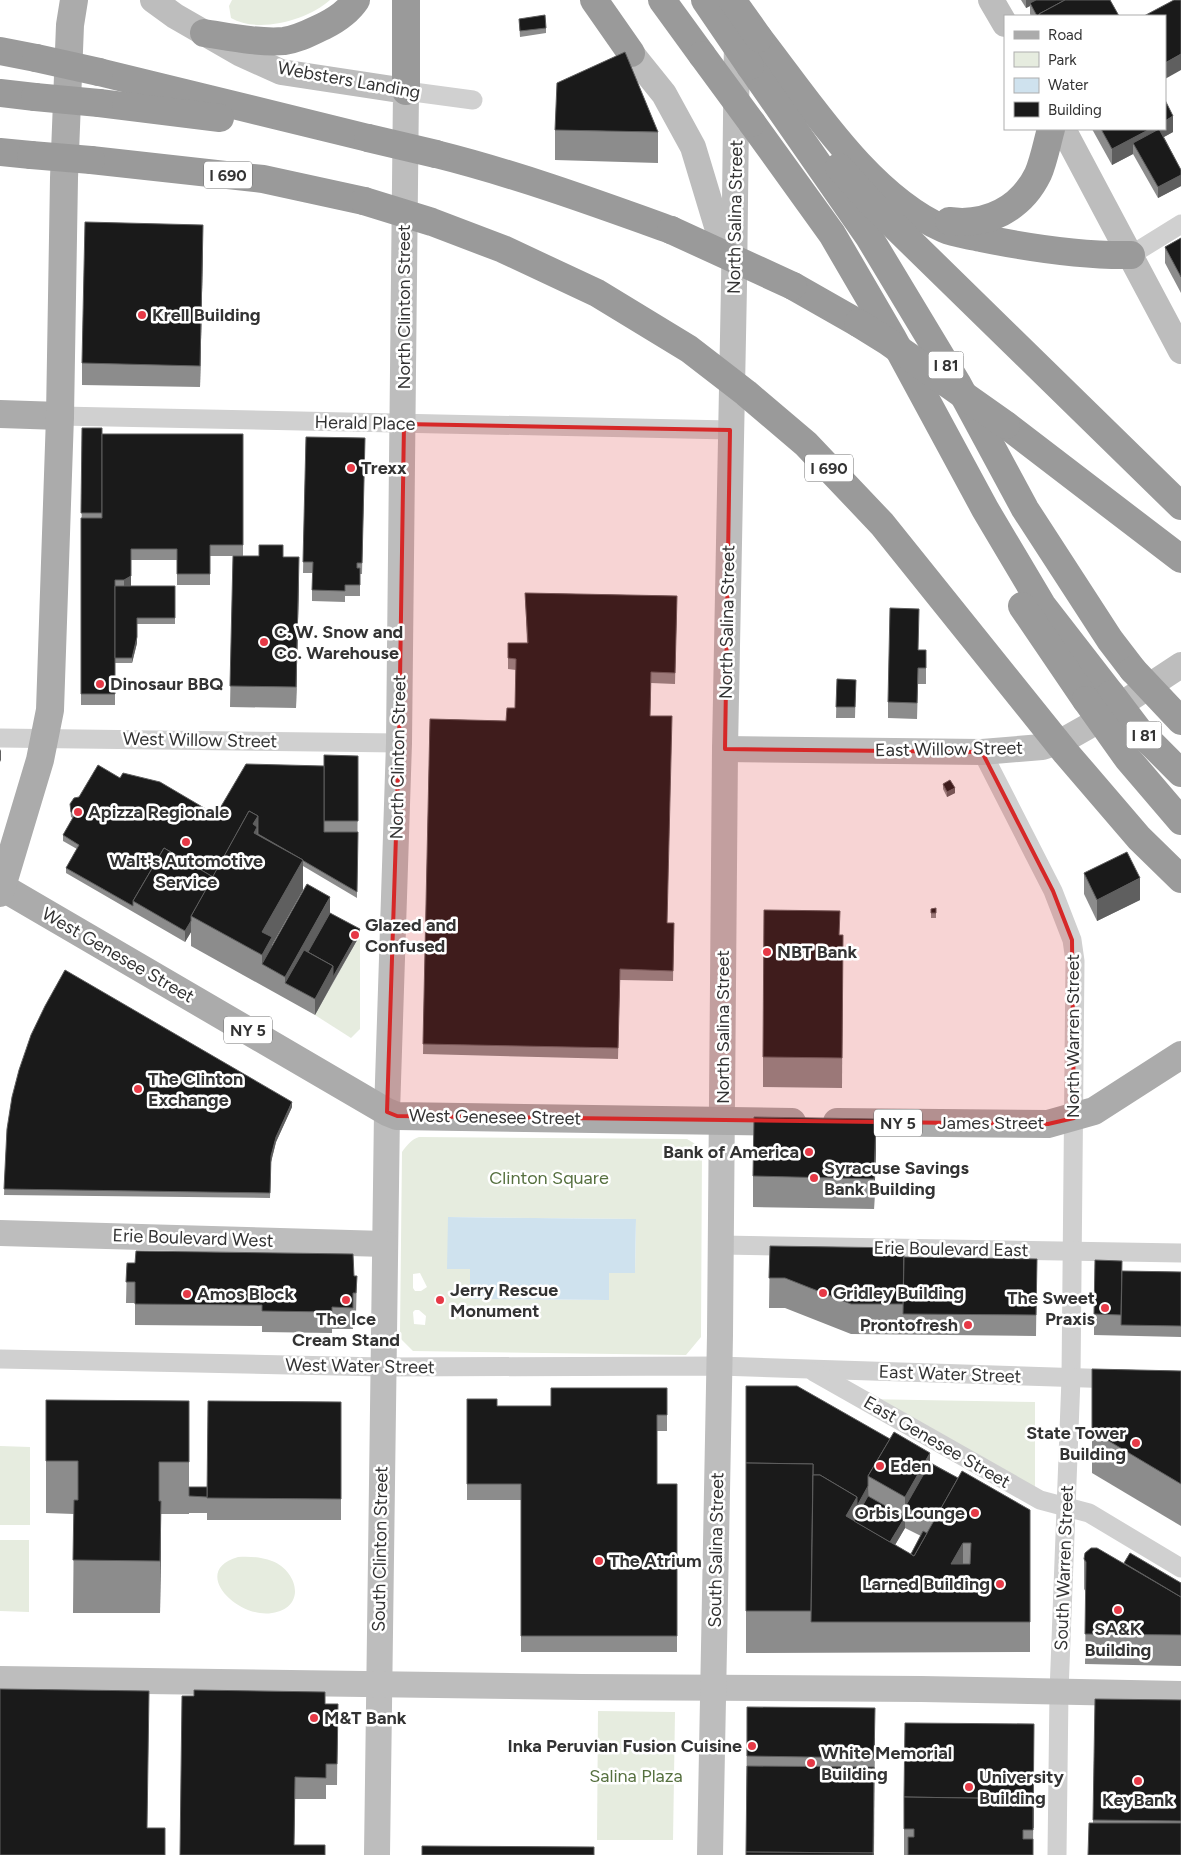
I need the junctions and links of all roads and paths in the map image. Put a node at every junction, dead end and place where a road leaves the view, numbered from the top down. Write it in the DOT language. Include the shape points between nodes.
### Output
graph roads {
  1 [pos="74,0"];
  2 [pos="153,0"];
  3 [pos="356,0"];
  4 [pos="406,0"];
  5 [pos="594,0"];
  6 [pos="662,0"];
  7 [pos="704,0"];
  8 [pos="732,0"];
  9 [pos="737,0"];
  10 [pos="991,0"];
  11 [pos="172,8"];
  12 [pos="1004,22"];
  13 [pos="204,33"];
  14 [pos="0,51"];
  15 [pos="631,53"];
  16 [pos="750,66"];
  17 [pos="406,91"];
  18 [pos="0,93"];
  19 [pos="474,100"];
  20 [pos="1051,130"];
  21 [pos="1064,130"];
  22 [pos="368,138"];
  23 [pos="0,152"];
  24 [pos="926,219"];
  25 [pos="1181,224"];
  26 [pos="1131,255"];
  27 [pos="734,284"];
  28 [pos="1181,351"];
  29 [pos="0,414"];
  30 [pos="60,416"];
  31 [pos="404,424"];
  32 [pos="730,430"];
  33 [pos="1181,506"];
  34 [pos="1181,559"];
  35 [pos="1181,665"];
  36 [pos="1099,697"];
  37 [pos="1181,721"];
  38 [pos="0,738"];
  39 [pos="45,738"];
  40 [pos="399,743"];
  41 [pos="725,749"];
  42 [pos="982,752"];
  43 [pos="1181,773"];
  44 [pos="1181,821"];
  45 [pos="1181,880"];
  46 [pos="1,889"];
  47 [pos="1181,1055"];
  48 [pos="388,1112"];
  49 [pos="1074,1118"];
  50 [pos="722,1121"];
  51 [pos="0,1233"];
  52 [pos="385,1244"];
  53 [pos="721,1245"];
  54 [pos="1072,1250"];
  55 [pos="1181,1252"];
  56 [pos="0,1359"];
  57 [pos="719,1366"];
  58 [pos="383,1367"];
  59 [pos="811,1370"];
  60 [pos="1071,1378"];
  61 [pos="1134,1379"];
  62 [pos="1065,1508"];
  63 [pos="1181,1568"];
  64 [pos="0,1679"];
  65 [pos="378,1685"];
  66 [pos="714,1687"];
  67 [pos="1059,1692"];
  68 [pos="1181,1694"];
  69 [pos="377,1855"];
  70 [pos="710,1855"];
  71 [pos="1057,1855"];
  1 -- 30 [label="main road" via="70,25 64,178"];
  2 -- 11 [label="street, Websters Landing"];
  3 -- 13 [label="highway" via="334,21 302,37 284,41"];
  4 -- 17 [label="highway"];
  5 -- 15 [label="highway"];
  6 -- 36 [label="highway, I 81, bridge" via="832,234 892,337 984,509"];
  7 -- 16 [label="highway, I 81, bridge"];
  8 -- 24 [label="highway, bridge" via="838,140 883,188"];
  9 -- 27 [label="street, North Salina Street"];
  10 -- 12 [label="street"];
  11 -- 13 [label="street, Websters Landing"];
  13 -- 17 [label="street, Websters Landing" via="281,72"];
  14 -- 22 [label="highway, bridge"];
  15 -- 27 [label="street" via="664,94 693,147"];
  16 -- 33 [label="highway" via="875,208"];
  16 -- 37 [label="highway, I 81, bridge" via="870,237 957,383 1025,509 1094,615 1132,670"];
  17 -- 19 [label="street, Websters Landing"];
  17 -- 31 [label="street, North Clinton Street"];
  18 -- 22 [label="highway, bridge" via="181,112"];
  20 -- 24 [label="highway" via="1039,172 1017,203 995,216 976,222"];
  21 -- 26 [label="street"];
  22 -- 34 [label="highway, bridge" via="483,166 560,190 671,230 793,286 887,341 1006,425"];
  23 -- 45 [label="highway, I 690, bridge" via="263,179 364,201 504,249 597,293 689,350 806,444 882,524 1066,753 1138,838"];
  24 -- 26 [label="highway" via="945,230 996,241 1095,256"];
  25 -- 26 [label="street"];
  26 -- 28 [label="street"];
  27 -- 32 [label="street, North Salina Street"];
  29 -- 30 [label="main road, Herald Place"];
  30 -- 31 [label="street, Herald Place"];
  30 -- 39 [label="main road" via="50,710"];
  31 -- 32 [label="street, Herald Place"];
  31 -- 40 [label="street, North Clinton Street"];
  32 -- 41 [label="street, North Salina Street"];
  35 -- 42 [label="street, East Willow Street" via="1064,740 1042,747"];
  36 -- 43 [label="highway, I 81, bridge"];
  36 -- 44 [label="highway, bridge" via="1128,759"];
  38 -- 39 [label="street, West Willow Street"];
  39 -- 40 [label="street, West Willow Street"];
  39 -- 46 [label="main road"];
  40 -- 48 [label="street, North Clinton Street"];
  41 -- 42 [label="street, East Willow Street"];
  41 -- 50 [label="street, North Salina Street"];
  42 -- 49 [label="street, North Warren Street" via="1053,891 1072,940 1075,962"];
  46 -- 48 [label="main road, West Genesee Street / NY 5"];
  47 -- 49 [label="main road, James Street / NY 5" via="1094,1110"];
  48 -- 50 [label="main road, West Genesee Street / NY 5" via="397,1116"];
  48 -- 52 [label="street, North Clinton Street"];
  49 -- 50 [label="main road, James Street / NY 5" via="1048,1124"];
  49 -- 54 [label="street, North Warren Street"];
  50 -- 53 [label="street, North Salina Street"];
  51 -- 52 [label="street, Erie Boulevard West"];
  52 -- 58 [label="street, South Clinton Street"];
  53 -- 54 [label="street, Erie Boulevard East"];
  53 -- 57 [label="street, South Salina Street"];
  54 -- 55 [label="street, Erie Boulevard East"];
  54 -- 60 [label="street, South Warren Street"];
  56 -- 58 [label="street, West Water Street"];
  57 -- 58 [label="street, West Water Street"];
  57 -- 59 [label="street, East Water Street"];
  57 -- 66 [label="street, South Salina Street"];
  58 -- 65 [label="street, South Clinton Street"];
  59 -- 60 [label="street, East Water Street"];
  59 -- 62 [label="street, East Genesee Street" via="1040,1500"];
  60 -- 61 [label="street, East Water Street"];
  60 -- 62 [label="street, South Warren Street"];
  62 -- 63 [label="street, East Genesee Street" via="1089,1512"];
  62 -- 67 [label="street, South Warren Street"];
  64 -- 65 [label="street"];
  65 -- 66 [label="street"];
  65 -- 69 [label="street, South Clinton Street"];
  66 -- 67 [label="street"];
  66 -- 70 [label="street, South Salina Street"];
  67 -- 68 [label="street"];
  67 -- 71 [label="street, South Warren Street"];
}
